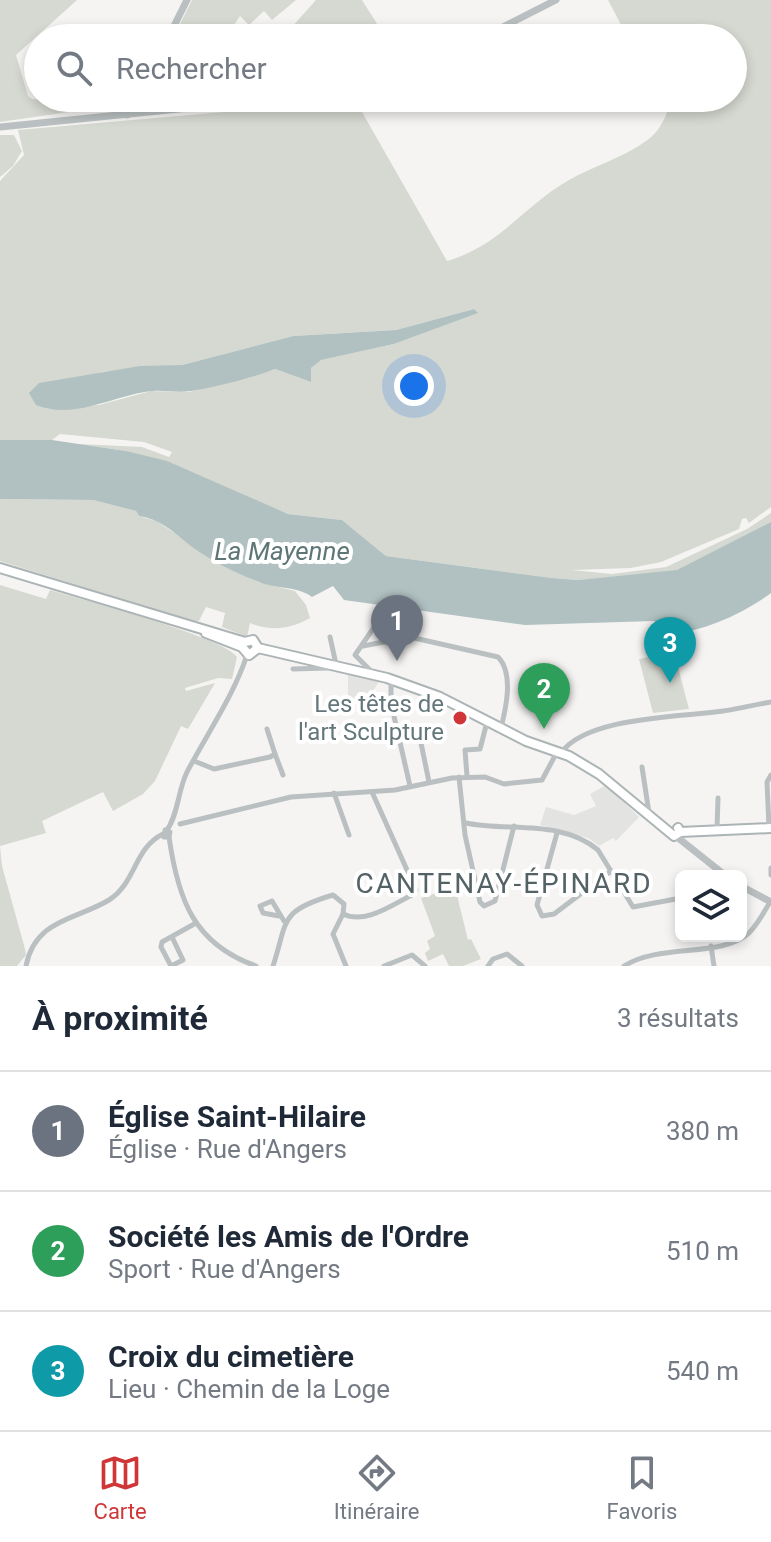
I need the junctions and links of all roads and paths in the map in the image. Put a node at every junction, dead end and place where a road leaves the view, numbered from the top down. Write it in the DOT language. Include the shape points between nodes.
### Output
graph roads {
  1 [pos="187,0"];
  2 [pos="556,0"];
  3 [pos="175,24"];
  4 [pos="509,24"];
  5 [pos="155,112"];
  6 [pos="127,115"];
  7 [pos="0,127"];
  8 [pos="0,568"];
  9 [pos="388,620"];
  10 [pos="330,637"];
  11 [pos="363,646"];
  12 [pos="245,648"];
  13 [pos="332,663"];
  14 [pos="293,669"];
  15 [pos="373,673"];
  16 [pos="391,680"];
  17 [pos="771,702"];
  18 [pos="487,722"];
  19 [pos="501,728"];
  20 [pos="267,729"];
  21 [pos="421,743"];
  22 [pos="559,753"];
  23 [pos="275,754"];
  24 [pos="194,761"];
  25 [pos="642,767"];
  26 [pos="283,775"];
  27 [pos="771,775"];
  28 [pos="467,776"];
  29 [pos="459,777"];
  30 [pos="429,782"];
  31 [pos="410,786"];
  32 [pos="372,792"];
  33 [pos="334,793"];
  34 [pos="718,798"];
  35 [pos="648,816"];
  36 [pos="466,823"];
  37 [pos="175,824"];
  38 [pos="514,826"];
  39 [pos="770,828"];
  40 [pos="717,829"];
  41 [pos="557,833"];
  42 [pos="676,833"];
  43 [pos="167,834"];
  44 [pos="349,835"];
  45 [pos="771,868"];
  46 [pos="719,870"];
  47 [pos="611,871"];
  48 [pos="771,875"];
  49 [pos="747,889"];
  50 [pos="675,899"];
  51 [pos="771,902"];
  52 [pos="343,914"];
  53 [pos="196,923"];
  54 [pos="172,937"];
  55 [pos="711,946"];
  56 [pos="239,964"];
  57 [pos="25,966"];
  58 [pos="171,966"];
  59 [pos="256,966"];
  60 [pos="273,966"];
  61 [pos="346,966"];
  62 [pos="384,966"];
  63 [pos="425,966"];
  64 [pos="488,966"];
  65 [pos="522,966"];
  66 [pos="624,966"];
  67 [pos="714,966"];
  1 -- 3 [label="street"];
  2 -- 4 [label="street"];
  5 -- 6 [label="street"];
  6 -- 7 [label="street"];
  8 -- 12 [label="main road" via="160,616"];
  9 -- 11 [label="street" via="379,620"];
  10 -- 13 [label="street"];
  11 -- 15 [label="street" via="356,659"];
  11 -- 19 [label="street" via="410,637 498,657 507,687"];
  12 -- 13 [label="main road" via="253,640 258,648"];
  12 -- 24 [label="street" via="224,710"];
  13 -- 14 [label="street" via="328,668"];
  13 -- 15 [label="main road"];
  15 -- 16 [label="main road"];
  16 -- 18 [label="main road" via="440,697"];
  16 -- 31 [label="street" via="391,703"];
  17 -- 22 [label="street" via="655,718 581,735"];
  18 -- 19 [label="main road"];
  18 -- 28 [label="street" via="480,749 465,750"];
  19 -- 22 [label="main road"];
  20 -- 23 [label="street"];
  21 -- 30 [label="street"];
  22 -- 28 [label="street" via="542,780 504,784"];
  22 -- 35 [label="main road" via="599,774"];
  23 -- 24 [label="street" via="214,769"];
  23 -- 26 [label="street"];
  24 -- 37 [label="street" via="178,794"];
  25 -- 35 [label="street"];
  27 -- 39 [label="street"];
  28 -- 29 [label="street"];
  29 -- 30 [label="street"];
  29 -- 36 [label="street"];
  30 -- 31 [label="street"];
  31 -- 32 [label="street"];
  32 -- 33 [label="street"];
  32 -- 52 [label="street" via="416,890 364,918"];
  33 -- 37 [label="street" via="291,797"];
  33 -- 44 [label="street"];
  34 -- 40 [label="street"];
  35 -- 42 [label="main road"];
  36 -- 38 [label="street"];
  36 -- 38 [label="street" via="480,902 487,906 495,901"];
  37 -- 43 [label="street"];
  38 -- 41 [label="street"];
  39 -- 40 [label="main road"];
  40 -- 42 [label="main road"];
  41 -- 47 [label="street" via="589,843"];
  41 -- 47 [label="street" via="537,905 542,916 554,914"];
  42 -- 46 [label="street"];
  43 -- 53 [label="street" via="176,876"];
  43 -- 57 [label="street" via="144,846 129,878 109,899 41,934"];
  45 -- 48 [label="street"];
  47 -- 50 [label="street" via="633,907"];
  49 -- 51 [label="street"];
  51 -- 55 [label="street" via="743,938"];
  52 -- 60 [label="street" via="343,900 333,895 282,919"];
  52 -- 61 [label="street" via="333,934"];
  53 -- 54 [label="street"];
  53 -- 56 [label="street"];
  54 -- 58 [label="street" via="161,945"];
  54 -- 58 [label="street" via="183,960"];
  55 -- 66 [label="street" via="654,953"];
  55 -- 67 [label="street"];
  56 -- 59 [label="street"];
  62 -- 63 [label="street" via="412,955"];
  64 -- 65 [label="street" via="507,954"];
}
